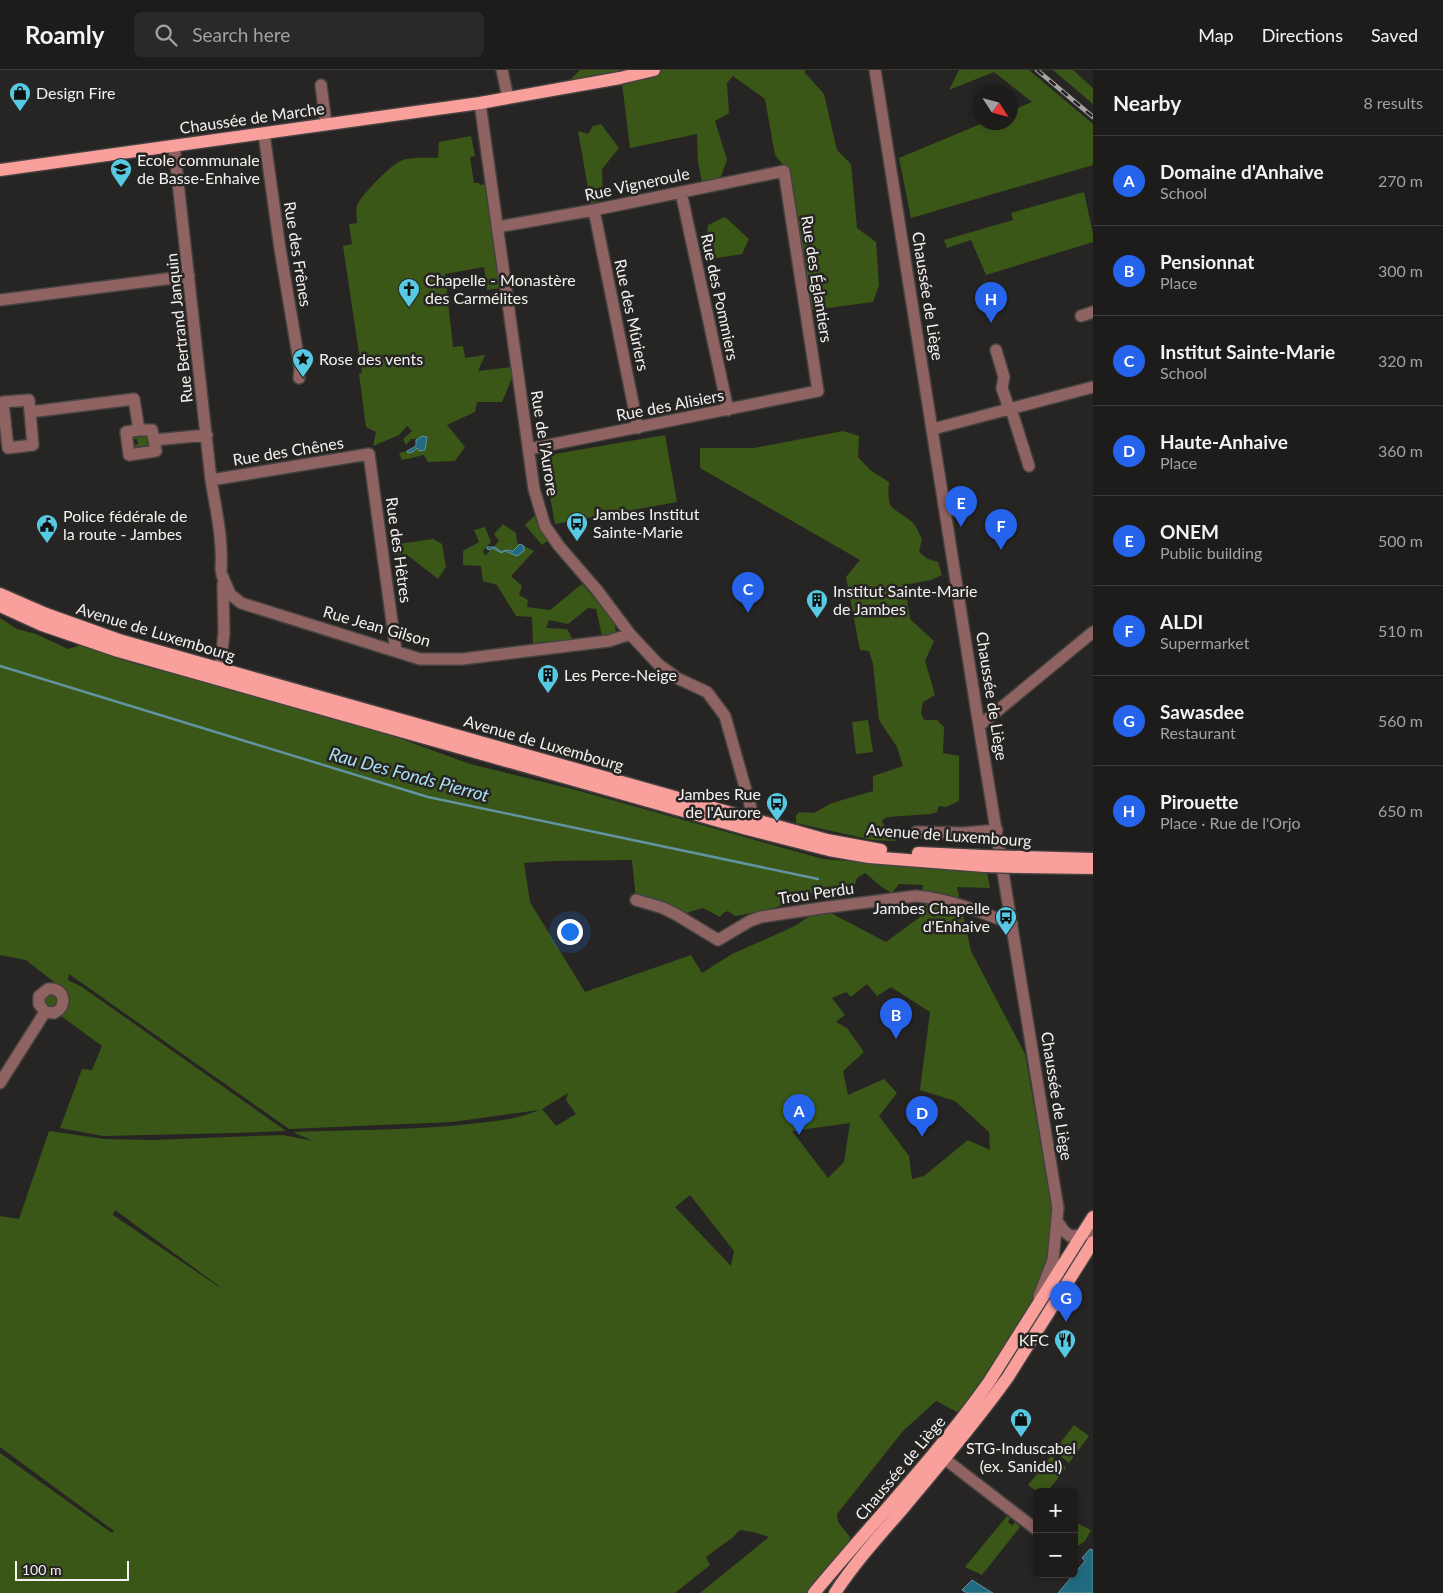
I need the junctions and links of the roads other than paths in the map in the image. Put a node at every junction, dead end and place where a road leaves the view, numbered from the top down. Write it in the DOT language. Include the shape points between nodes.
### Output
graph roads {
  1 [pos="502,70"];
  2 [pos="654,70"];
  3 [pos="875,70"];
  4 [pos="321,85"];
  5 [pos="508,98"];
  6 [pos="480,103"];
  7 [pos="326,124"];
  8 [pos="264,134"];
  9 [pos="174,146"];
  10 [pos="0,170"];
  11 [pos="784,171"];
  12 [pos="681,192"];
  13 [pos="594,210"];
  14 [pos="498,227"];
  15 [pos="190,276"];
  16 [pos="0,300"];
  17 [pos="1093,312"];
  18 [pos="1080,316"];
  19 [pos="996,350"];
  20 [pos="299,378"];
  21 [pos="1093,387"];
  22 [pos="818,391"];
  23 [pos="1010,409"];
  24 [pos="728,410"];
  25 [pos="30,412"];
  26 [pos="638,428"];
  27 [pos="933,429"];
  28 [pos="139,430"];
  29 [pos="207,435"];
  30 [pos="154,440"];
  31 [pos="529,449"];
  32 [pos="370,454"];
  33 [pos="1029,466"];
  34 [pos="211,480"];
  35 [pos="222,572"];
  36 [pos="0,594"];
  37 [pos="0,606"];
  38 [pos="1093,632"];
  39 [pos="630,634"];
  40 [pos="396,650"];
  41 [pos="220,674"];
  42 [pos="979,726"];
  43 [pos="749,824"];
  44 [pos="997,830"];
  45 [pos="916,832"];
  46 [pos="1093,859"];
  47 [pos="1021,862"];
  48 [pos="1093,868"];
  49 [pos="636,900"];
  50 [pos="1012,924"];
  51 [pos="45,1012"];
  52 [pos="0,1083"];
  53 [pos="1058,1208"];
  54 [pos="1093,1217"];
  55 [pos="1057,1221"];
  56 [pos="1087,1233"];
  57 [pos="1093,1242"];
  58 [pos="1034,1311"];
  59 [pos="941,1455"];
  60 [pos="875,1522"];
  61 [pos="1033,1527"];
  62 [pos="814,1593"];
  63 [pos="825,1593"];
  64 [pos="835,1593"];
  1 -- 5 [label="street"];
  2 -- 5 [label="main road, Chaussée de Marche"];
  3 -- 27 [label="street, Chaussée de Liège"];
  4 -- 7 [label="street"];
  5 -- 6 [label="main road, Chaussée de Marche"];
  6 -- 7 [label="main road, Chaussée de Marche"];
  6 -- 14 [label="street, Rue de l'Aurore"];
  7 -- 8 [label="main road, Chaussée de Marche"];
  8 -- 9 [label="main road, Chaussée de Marche"];
  8 -- 20 [label="street, Rue des Frênes" via="300,367"];
  9 -- 10 [label="main road, Chaussée de Marche"];
  9 -- 15 [label="street, Rue Bertrand Janquin"];
  11 -- 12 [label="street, Rue Vigneroule"];
  11 -- 22 [label="street, Rue des Églantiers"];
  12 -- 13 [label="street, Rue Vigneroule"];
  12 -- 24 [label="street, Rue des Pommiers"];
  13 -- 14 [label="street, Rue Vigneroule"];
  13 -- 26 [label="street, Rue des Mûriers"];
  14 -- 31 [label="street, Rue de l'Aurore"];
  15 -- 16 [label="street"];
  15 -- 29 [label="street, Rue Bertrand Janquin"];
  17 -- 18 [label="street"];
  19 -- 23 [label="street" via="1004,376 1002,388"];
  21 -- 23 [label="street"];
  22 -- 24 [label="street, Rue des Alisiers"];
  23 -- 27 [label="street"];
  23 -- 33 [label="street"];
  24 -- 26 [label="street, Rue des Alisiers"];
  25 -- 25 [label="street" via="33,445 8,448 3,402 29,400"];
  25 -- 28 [label="street" via="134,399"];
  26 -- 31 [label="street, Rue des Alisiers"];
  27 -- 42 [label="street, Chaussée de Liège"];
  28 -- 30 [label="street" via="152,430"];
  28 -- 30 [label="street" via="126,432 129,455 156,451"];
  29 -- 30 [label="street"];
  29 -- 34 [label="street, Rue Bertrand Janquin"];
  31 -- 39 [label="street, Rue de l'Aurore" via="534,489 545,526"];
  32 -- 34 [label="street, Rue des Chênes"];
  32 -- 40 [label="street, Rue des Hêtres"];
  34 -- 35 [label="street, Rue Bertrand Janquin" via="216,551"];
  35 -- 40 [label="street, Rue Jean Gilson" via="230,594 241,603"];
  35 -- 41 [label="street, Rue Bertrand Janquin" via="224,632"];
  36 -- 41 [label="main road, Avenue de Luxembourg" via="82,628"];
  37 -- 41 [label="main road, Avenue de Luxembourg" via="79,639"];
  38 -- 42 [label="street"];
  39 -- 40 [label="street, Rue Jean Gilson" via="609,641 462,659 420,659"];
  39 -- 43 [label="street, Rue de l'Aurore" via="658,664 677,678 707,692 719,706 725,716 752,812"];
  41 -- 43 [label="main road, Avenue de Luxembourg"];
  42 -- 44 [label="street, Chaussée de Liège"];
  43 -- 47 [label="main road, Avenue de Luxembourg, bridge" via="829,850 869,857"];
  44 -- 45 [label="street"];
  44 -- 50 [label="street, Chaussée de Liège"];
  46 -- 47 [label="main road, Avenue de Luxembourg"];
  47 -- 48 [label="main road, Avenue de Luxembourg"];
  49 -- 50 [label="street, Trou Perdu" via="663,908 718,940 761,917 916,896 968,907"];
  50 -- 53 [label="street, Chaussée de Liège"];
  51 -- 52 [label="street"];
  53 -- 55 [label="street, Chaussée de Liège"];
  53 -- 56 [label="street, Chaussée de Liège" via="1064,1221"];
  54 -- 56 [label="main road"];
  55 -- 56 [label="street" via="1070,1236"];
  55 -- 58 [label="street, Chaussée de Liège" via="1053,1260"];
  56 -- 58 [label="main road"];
  57 -- 59 [label="main road, Chaussée de Liège" via="1008,1377"];
  58 -- 59 [label="main road, Chaussée de Liège"];
  59 -- 60 [label="main road, Chaussée de Liège"];
  59 -- 61 [label="street"];
  59 -- 64 [label="main road, Chaussée de Liège"];
  60 -- 62 [label="main road, Chaussée de Liège"];
  60 -- 63 [label="main road"];
}
